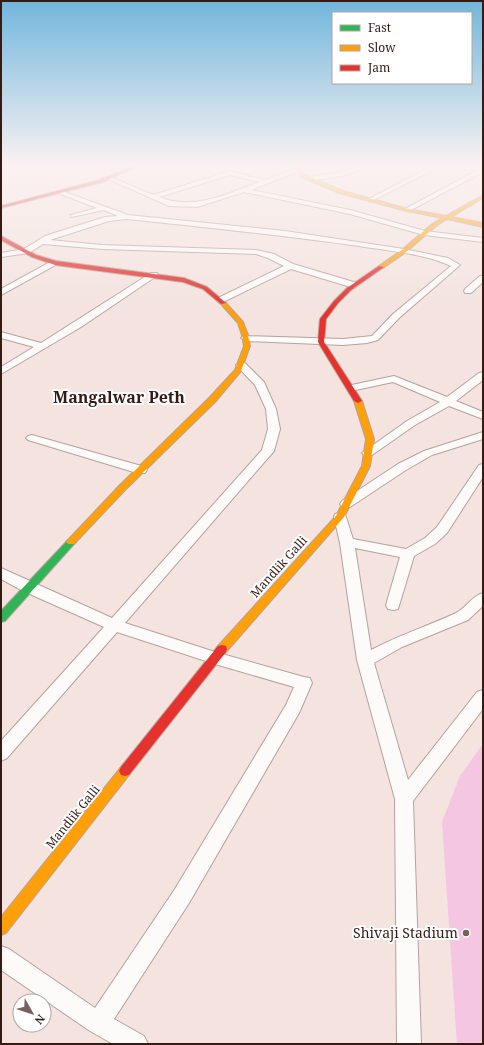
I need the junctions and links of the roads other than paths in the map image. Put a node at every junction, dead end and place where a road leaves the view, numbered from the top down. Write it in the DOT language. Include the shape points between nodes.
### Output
graph roads {
  1 [pos="78,215"];
  2 [pos="121,215"];
  3 [pos="151,215"];
  4 [pos="361,215"];
  5 [pos="430,215"];
  6 [pos="451,215"];
  7 [pos="73,216"];
  8 [pos="126,217"];
  9 [pos="146,218"];
  10 [pos="446,218"];
  11 [pos="483,225"];
  12 [pos="424,233"];
  13 [pos="1,238"];
  14 [pos="483,240"];
  15 [pos="42,241"];
  16 [pos="26,251"];
  17 [pos="404,251"];
  18 [pos="1,254"];
  19 [pos="55,263"];
  20 [pos="290,266"];
  21 [pos="154,275"];
  22 [pos="483,278"];
  23 [pos="354,285"];
  24 [pos="468,291"];
  25 [pos="1,292"];
  26 [pos="221,300"];
  27 [pos="1,335"];
  28 [pos="246,338"];
  29 [pos="321,342"];
  30 [pos="42,346"];
  31 [pos="241,365"];
  32 [pos="1,371"];
  33 [pos="483,375"];
  34 [pos="351,388"];
  35 [pos="448,402"];
  36 [pos="483,416"];
  37 [pos="483,435"];
  38 [pos="32,438"];
  39 [pos="368,453"];
  40 [pos="483,468"];
  41 [pos="141,470"];
  42 [pos="343,510"];
  43 [pos="347,543"];
  44 [pos="408,554"];
  45 [pos="1,573"];
  46 [pos="28,587"];
  47 [pos="483,598"];
  48 [pos="393,605"];
  49 [pos="1,618"];
  50 [pos="114,625"];
  51 [pos="215,658"];
  52 [pos="365,660"];
  53 [pos="483,697"];
  54 [pos="1,753"];
  55 [pos="404,799"];
  56 [pos="1,928"];
  57 [pos="1,957"];
  58 [pos="98,1023"];
  59 [pos="136,1044"];
  60 [pos="408,1044"];
  1 -- 7 [label="street"];
  2 -- 8 [label="street"];
  3 -- 9 [label="street"];
  4 -- 12 [label="street"];
  5 -- 10 [label="street"];
  6 -- 10 [label="street"];
  8 -- 9 [label="street"];
  8 -- 15 [label="street" via="108,219"];
  9 -- 17 [label="street" via="285,233"];
  10 -- 11 [label="street"];
  10 -- 12 [label="street"];
  12 -- 14 [label="street"];
  12 -- 17 [label="street"];
  13 -- 16 [label="street"];
  15 -- 16 [label="street"];
  15 -- 20 [label="street" via="102,248 256,252 271,256"];
  16 -- 18 [label="street"];
  16 -- 19 [label="street"];
  17 -- 23 [label="street"];
  17 -- 29 [label="street" via="456,265 396,316 375,338"];
  19 -- 21 [label="street"];
  19 -- 25 [label="street"];
  20 -- 23 [label="street"];
  20 -- 26 [label="street"];
  21 -- 26 [label="street" via="184,280 205,288"];
  21 -- 30 [label="street"];
  22 -- 24 [label="street"];
  23 -- 29 [label="street" via="323,318"];
  26 -- 28 [label="street" via="241,324"];
  27 -- 30 [label="street"];
  28 -- 29 [label="street"];
  28 -- 31 [label="street" via="247,346"];
  29 -- 34 [label="street, Mandlik Galli"];
  30 -- 32 [label="street"];
  31 -- 41 [label="street" via="212,400"];
  31 -- 50 [label="street" via="260,384 272,409 274,429 268,451"];
  33 -- 35 [label="street"];
  34 -- 35 [label="street" via="394,379"];
  34 -- 39 [label="street, Mandlik Galli" via="359,402 370,439"];
  35 -- 36 [label="street"];
  35 -- 39 [label="street"];
  37 -- 42 [label="street" via="428,453 402,467"];
  38 -- 41 [label="street"];
  39 -- 42 [label="street, Mandlik Galli" via="366,466"];
  40 -- 44 [label="street" via="442,530 430,541"];
  41 -- 46 [label="street"];
  42 -- 43 [label="street"];
  42 -- 51 [label="street, Mandlik Galli"];
  43 -- 44 [label="street"];
  43 -- 52 [label="street"];
  44 -- 48 [label="street"];
  45 -- 46 [label="street"];
  46 -- 49 [label="street"];
  46 -- 50 [label="street"];
  47 -- 52 [label="street" via="463,616"];
  50 -- 51 [label="street"];
  50 -- 54 [label="street"];
  51 -- 56 [label="street, Mandlik Galli"];
  51 -- 58 [label="street" via="304,683 293,708 182,896"];
  52 -- 55 [label="street"];
  53 -- 55 [label="street"];
  55 -- 60 [label="street"];
  57 -- 58 [label="street"];
  58 -- 59 [label="street"];
}
